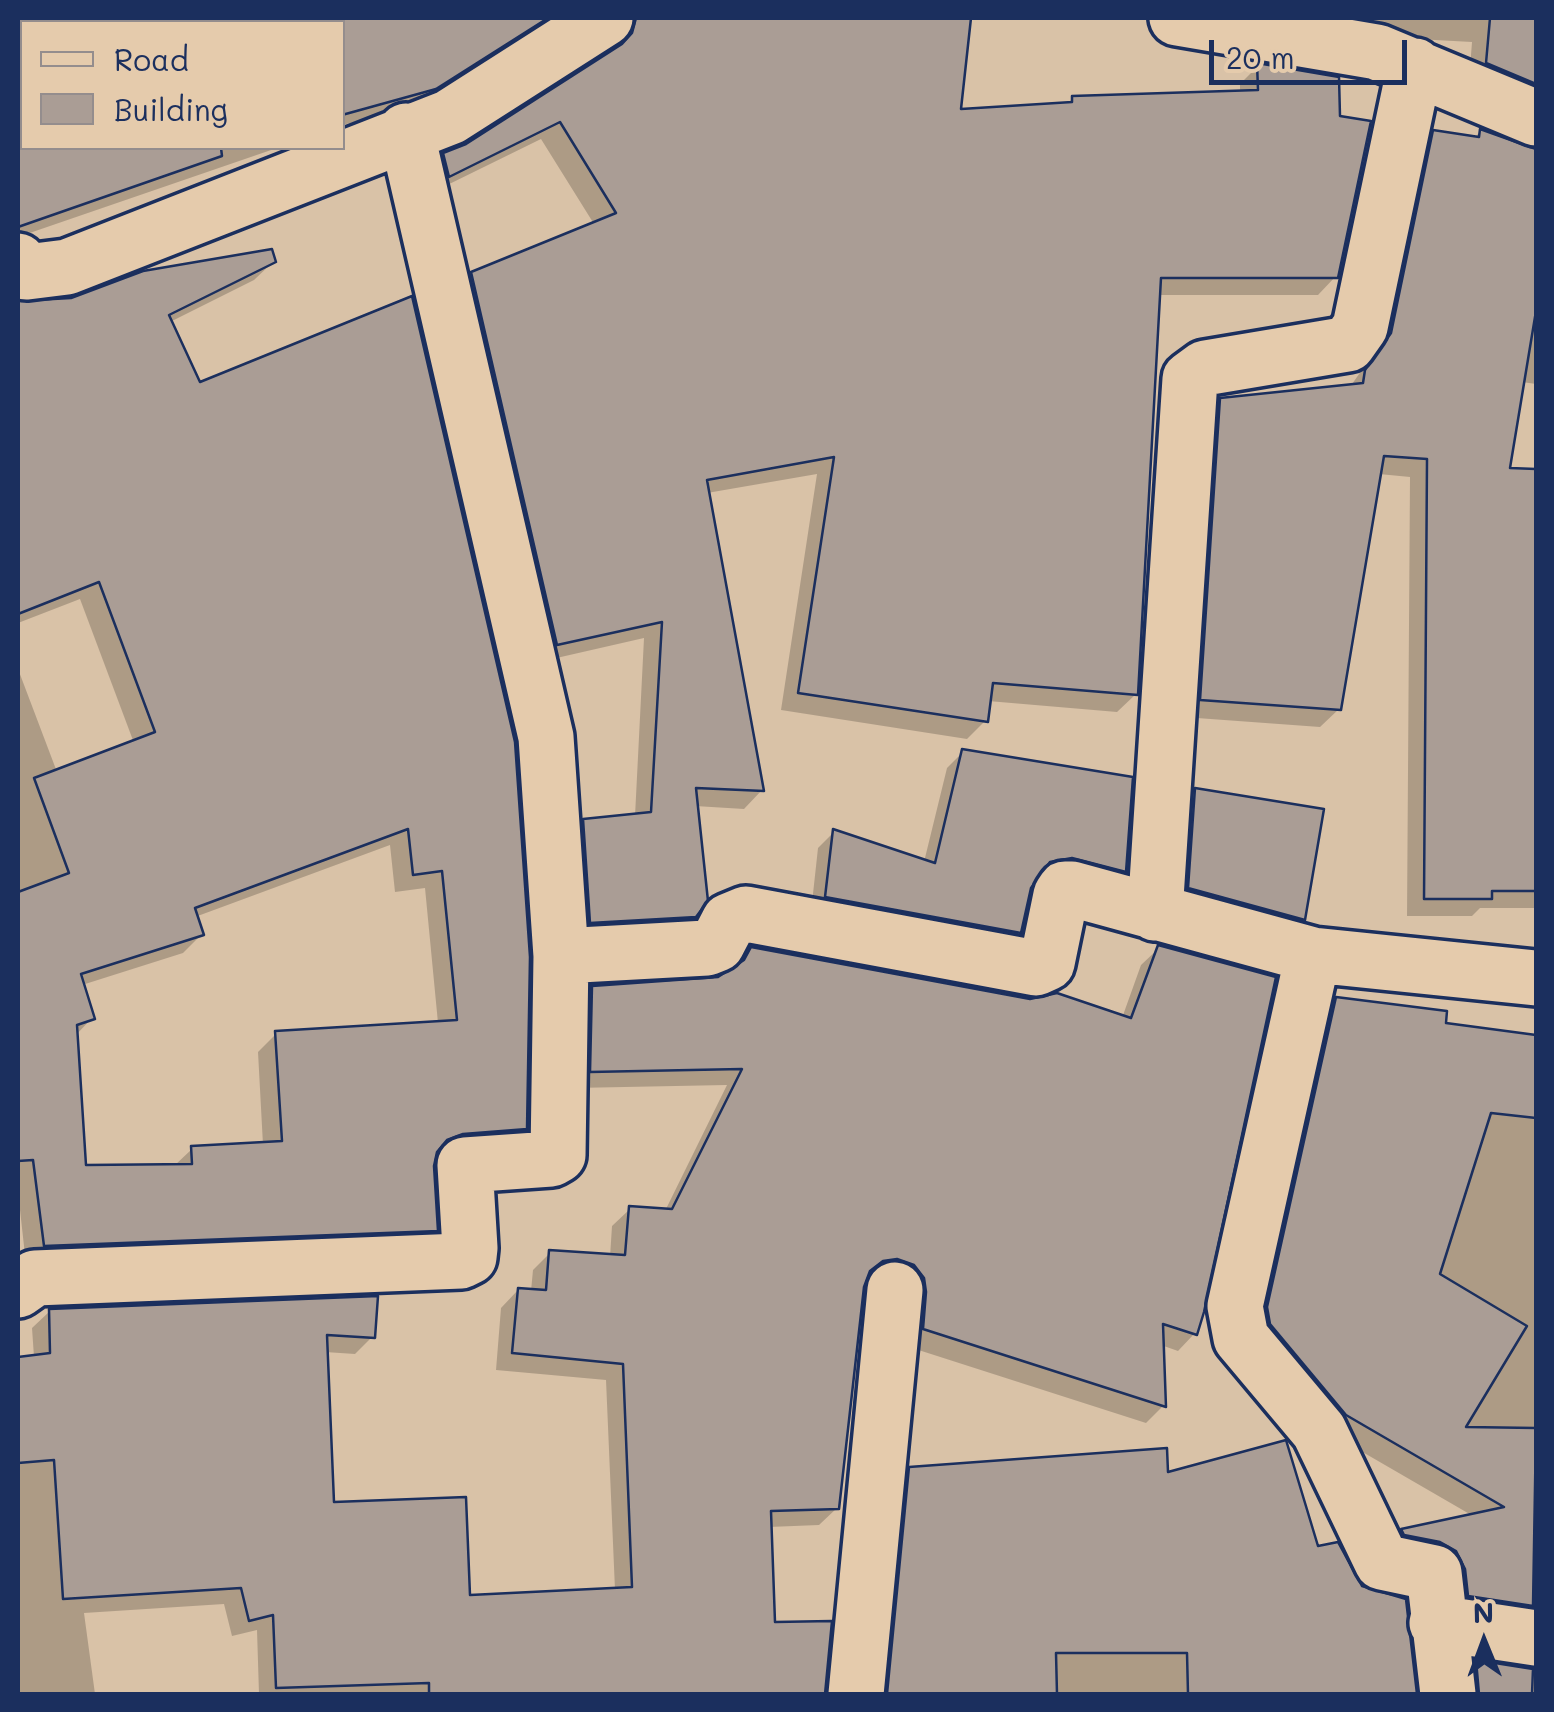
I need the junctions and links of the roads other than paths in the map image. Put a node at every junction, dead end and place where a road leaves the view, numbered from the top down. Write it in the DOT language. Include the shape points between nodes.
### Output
graph roads {
  1 [pos="605,18"];
  2 [pos="1176,18"];
  3 [pos="1415,66"];
  4 [pos="1536,118"];
  5 [pos="406,131"];
  6 [pos="18,262"];
  7 [pos="1156,913"];
  8 [pos="1313,955"];
  9 [pos="561,956"];
  10 [pos="1536,978"];
  11 [pos="18,1290"];
  12 [pos="895,1290"];
  13 [pos="1437,1623"];
  14 [pos="1536,1638"];
  15 [pos="856,1694"];
  16 [pos="1448,1694"];
  1 -- 5 [label="street" via="450,118"];
  2 -- 3 [label="street" via="1377,52"];
  3 -- 4 [label="street"];
  3 -- 7 [label="street" via="1360,327 1348,344 1205,368 1190,379"];
  5 -- 6 [label="street" via="67,267 27,272"];
  5 -- 9 [label="street" via="546,738"];
  7 -- 8 [label="street"];
  7 -- 9 [label="street" via="1065,889 1047,963 1036,968 746,914 729,921 717,944 707,948"];
  8 -- 10 [label="street"];
  8 -- 13 [label="street" via="1234,1306 1236,1324 1319,1431 1382,1562 1434,1573"];
  9 -- 11 [label="street" via="558,1155 465,1165 469,1257 461,1262 34,1278"];
  12 -- 15 [label="street"];
  13 -- 14 [label="street"];
  13 -- 16 [label="street"];
}
